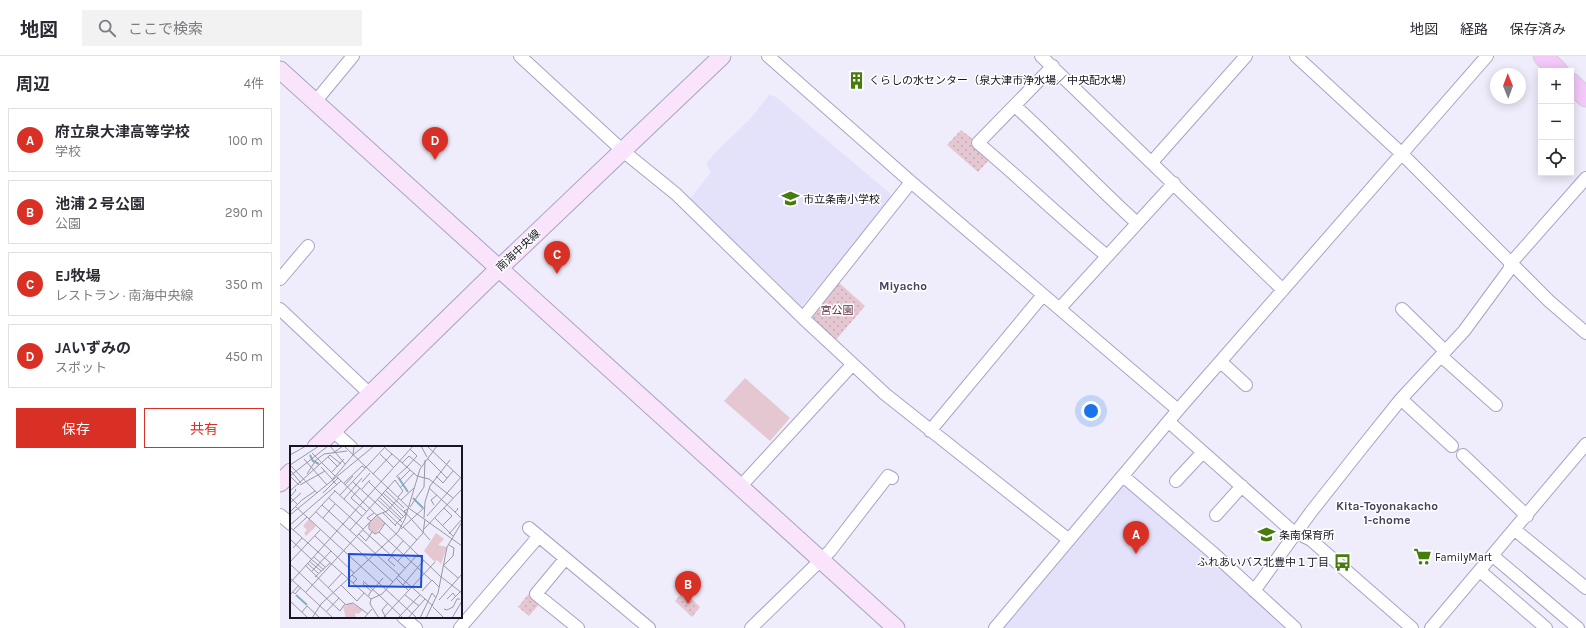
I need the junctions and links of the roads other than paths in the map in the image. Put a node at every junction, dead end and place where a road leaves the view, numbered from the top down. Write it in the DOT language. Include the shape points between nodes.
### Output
graph roads {
  1 [pos="353,56"];
  2 [pos="520,56"];
  3 [pos="722,56"];
  4 [pos="768,56"];
  5 [pos="1041,56"];
  6 [pos="1246,56"];
  7 [pos="1296,56"];
  8 [pos="1487,56"];
  9 [pos="1543,56"];
  10 [pos="1053,66"];
  11 [pos="1555,68"];
  12 [pos="280,70"];
  13 [pos="1574,86"];
  14 [pos="1586,97"];
  15 [pos="315,102"];
  16 [pos="1015,106"];
  17 [pos="624,151"];
  18 [pos="1401,154"];
  19 [pos="1152,162"];
  20 [pos="1586,178"];
  21 [pos="911,182"];
  22 [pos="1174,183"];
  23 [pos="1137,223"];
  24 [pos="308,246"];
  25 [pos="1107,256"];
  26 [pos="1511,264"];
  27 [pos="498,269"];
  28 [pos="280,279"];
  29 [pos="1283,290"];
  30 [pos="1043,295"];
  31 [pos="1060,308"];
  32 [pos="280,309"];
  33 [pos="1402,309"];
  34 [pos="803,318"];
  35 [pos="1586,333"];
  36 [pos="1443,354"];
  37 [pos="1221,362"];
  38 [pos="852,365"];
  39 [pos="1246,384"];
  40 [pos="370,394"];
  41 [pos="1401,399"];
  42 [pos="1496,405"];
  43 [pos="1178,410"];
  44 [pos="1169,422"];
  45 [pos="333,431"];
  46 [pos="930,431"];
  47 [pos="1586,444"];
  48 [pos="317,446"];
  49 [pos="350,446"];
  50 [pos="1452,446"];
  51 [pos="1203,452"];
  52 [pos="1463,455"];
  53 [pos="290,473"];
  54 [pos="1123,476"];
  55 [pos="892,478"];
  56 [pos="1176,482"];
  57 [pos="280,483"];
  58 [pos="1242,486"];
  59 [pos="740,487"];
  60 [pos="280,515"];
  61 [pos="1216,515"];
  62 [pos="1527,516"];
  63 [pos="290,523"];
  64 [pos="529,528"];
  65 [pos="1516,530"];
  66 [pos="1296,533"];
  67 [pos="539,536"];
  68 [pos="1069,540"];
  69 [pos="1493,556"];
  70 [pos="565,559"];
  71 [pos="821,560"];
  72 [pos="1480,571"];
  73 [pos="1586,588"];
  74 [pos="1254,591"];
  75 [pos="404,618"];
  76 [pos="416,628"];
  77 [pos="460,628"];
  78 [pos="578,628"];
  79 [pos="649,628"];
  80 [pos="751,628"];
  81 [pos="896,628"];
  82 [pos="995,628"];
  83 [pos="1295,628"];
  84 [pos="1412,628"];
  85 [pos="1431,628"];
  86 [pos="1546,628"];
  87 [pos="1578,628"];
  1 -- 15 [label="street"];
  2 -- 17 [label="street"];
  3 -- 17 [label="street, 南海中央線"];
  4 -- 21 [label="street"];
  5 -- 10 [label="street"];
  6 -- 19 [label="street"];
  7 -- 18 [label="street"];
  8 -- 18 [label="street"];
  9 -- 11 [label="main road"];
  10 -- 16 [label="street"];
  10 -- 19 [label="street"];
  12 -- 15 [label="street"];
  13 -- 14 [label="main road"];
  15 -- 27 [label="street"];
  16 -- 23 [label="street"];
  16 -- 25 [label="street" via="978,143"];
  17 -- 27 [label="street, 南海中央線"];
  17 -- 34 [label="street" via="676,194"];
  18 -- 26 [label="street"];
  18 -- 29 [label="street"];
  19 -- 22 [label="street"];
  20 -- 26 [label="street"];
  21 -- 30 [label="street"];
  21 -- 34 [label="street"];
  22 -- 23 [label="street"];
  22 -- 29 [label="street"];
  23 -- 25 [label="street"];
  24 -- 28 [label="street"];
  25 -- 31 [label="street"];
  26 -- 35 [label="street"];
  26 -- 36 [label="street" via="1464,331"];
  27 -- 40 [label="street, 南海中央線"];
  27 -- 59 [label="street"];
  29 -- 37 [label="street"];
  30 -- 31 [label="street"];
  30 -- 46 [label="street"];
  31 -- 43 [label="street"];
  32 -- 40 [label="street"];
  33 -- 36 [label="street"];
  34 -- 38 [label="street"];
  36 -- 41 [label="street"];
  36 -- 42 [label="street" via="1473,392"];
  37 -- 39 [label="street"];
  37 -- 43 [label="street"];
  38 -- 46 [label="street"];
  38 -- 59 [label="street"];
  40 -- 45 [label="street, 南海中央線"];
  41 -- 50 [label="street"];
  41 -- 66 [label="street"];
  43 -- 44 [label="street"];
  44 -- 51 [label="street"];
  44 -- 54 [label="street"];
  45 -- 48 [label="street, 南海中央線"];
  45 -- 49 [label="street"];
  46 -- 68 [label="street"];
  47 -- 62 [label="street"];
  51 -- 56 [label="street"];
  51 -- 58 [label="street"];
  52 -- 62 [label="street"];
  53 -- 57 [label="street"];
  54 -- 68 [label="street"];
  54 -- 74 [label="street"];
  55 -- 71 [label="street" via="888,476"];
  58 -- 61 [label="street"];
  58 -- 66 [label="street"];
  59 -- 71 [label="street"];
  60 -- 63 [label="street"];
  62 -- 65 [label="street"];
  64 -- 67 [label="street"];
  65 -- 69 [label="street"];
  65 -- 73 [label="street"];
  66 -- 74 [label="street"];
  66 -- 84 [label="street" via="1311,540"];
  67 -- 70 [label="street"];
  67 -- 77 [label="street"];
  68 -- 82 [label="street"];
  69 -- 72 [label="street"];
  69 -- 87 [label="street"];
  70 -- 78 [label="street" via="536,594"];
  70 -- 79 [label="street"];
  71 -- 80 [label="street"];
  71 -- 81 [label="street"];
  72 -- 85 [label="street"];
  72 -- 86 [label="street"];
  74 -- 83 [label="street"];
  75 -- 76 [label="street"];
}
